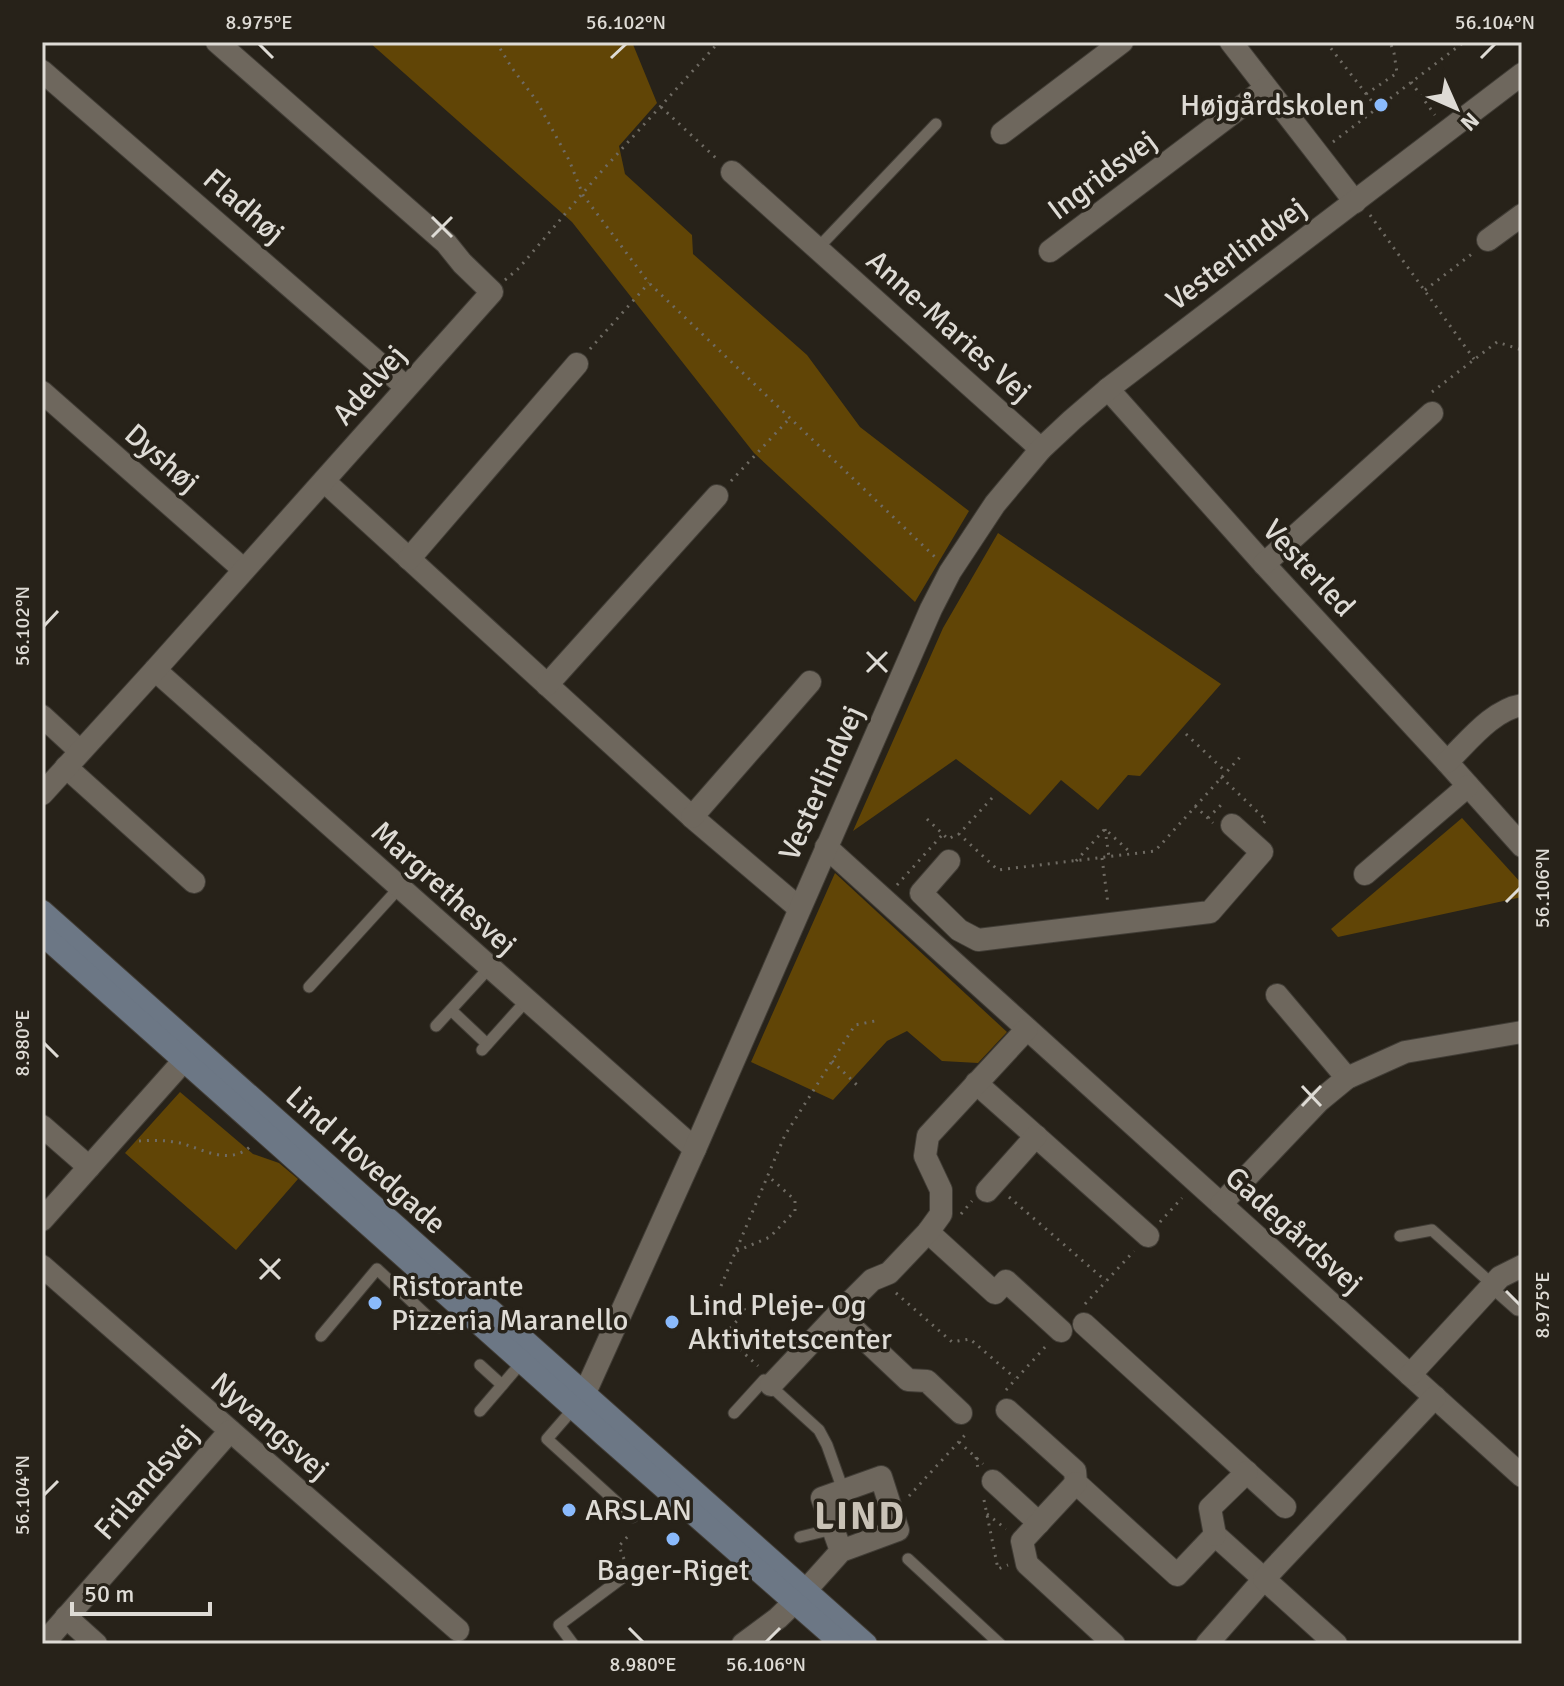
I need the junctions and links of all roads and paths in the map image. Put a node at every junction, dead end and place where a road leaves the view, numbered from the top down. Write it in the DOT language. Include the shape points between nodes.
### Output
graph roads {
  1 [pos="217,42"];
  2 [pos="496,42"];
  3 [pos="719,42"];
  4 [pos="1122,42"];
  5 [pos="1231,42"];
  6 [pos="1326,42"];
  7 [pos="1390,42"];
  8 [pos="1464,42"];
  9 [pos="42,71"];
  10 [pos="1522,74"];
  11 [pos="1411,82"];
  12 [pos="1266,88"];
  13 [pos="1366,94"];
  14 [pos="660,107"];
  15 [pos="1377,108"];
  16 [pos="936,124"];
  17 [pos="1447,132"];
  18 [pos="1002,133"];
  19 [pos="1317,154"];
  20 [pos="732,172"];
  21 [pos="583,195"];
  22 [pos="1357,201"];
  23 [pos="1522,215"];
  24 [pos="1488,240"];
  25 [pos="817,249"];
  26 [pos="1050,251"];
  27 [pos="649,283"];
  28 [pos="1424,291"];
  29 [pos="492,292"];
  30 [pos="1522,350"];
  31 [pos="1474,359"];
  32 [pos="577,364"];
  33 [pos="406,387"];
  34 [pos="1108,389"];
  35 [pos="42,392"];
  36 [pos="1432,413"];
  37 [pos="790,418"];
  38 [pos="1041,449"];
  39 [pos="324,481"];
  40 [pos="717,496"];
  41 [pos="409,559"];
  42 [pos="1264,564"];
  43 [pos="243,569"];
  44 [pos="950,572"];
  45 [pos="155,670"];
  46 [pos="810,682"];
  47 [pos="547,685"];
  48 [pos="1522,705"];
  49 [pos="42,716"];
  50 [pos="1186,734"];
  51 [pos="1241,756"];
  52 [pos="73,759"];
  53 [pos="1447,762"];
  54 [pos="1226,772"];
  55 [pos="1221,777"];
  56 [pos="1468,786"];
  57 [pos="42,794"];
  58 [pos="992,798"];
  59 [pos="692,817"];
  60 [pos="927,819"];
  61 [pos="1266,820"];
  62 [pos="1232,825"];
  63 [pos="1105,829"];
  64 [pos="943,834"];
  65 [pos="959,834"];
  66 [pos="1522,846"];
  67 [pos="826,847"];
  68 [pos="1132,854"];
  69 [pos="1109,857"];
  70 [pos="1102,858"];
  71 [pos="949,861"];
  72 [pos="1076,861"];
  73 [pos="1365,874"];
  74 [pos="194,882"];
  75 [pos="399,888"];
  76 [pos="883,899"];
  77 [pos="799,908"];
  78 [pos="42,911"];
  79 [pos="1111,924"];
  80 [pos="959,930"];
  81 [pos="42,934"];
  82 [pos="940,950"];
  83 [pos="489,968"];
  84 [pos="309,987"];
  85 [pos="1277,995"];
  86 [pos="526,1001"];
  87 [pos="451,1010"];
  88 [pos="875,1021"];
  89 [pos="436,1026"];
  90 [pos="1027,1029"];
  91 [pos="1522,1032"];
  92 [pos="190,1054"];
  93 [pos="832,1061"];
  94 [pos="1347,1078"];
  95 [pos="976,1083"];
  96 [pos="859,1087"];
  97 [pos="42,1126"];
  98 [pos="265,1132"];
  99 [pos="1036,1136"];
  100 [pos="111,1141"];
  101 [pos="695,1149"];
  102 [pos="89,1167"];
  103 [pos="768,1176"];
  104 [pos="1196,1182"];
  105 [pos="991,1188"];
  106 [pos="1221,1204"];
  107 [pos="42,1220"];
  108 [pos="928,1232"];
  109 [pos="1148,1236"];
  110 [pos="1400,1236"];
  111 [pos="735,1252"];
  112 [pos="42,1266"];
  113 [pos="1522,1266"];
  114 [pos="418,1269"];
  115 [pos="878,1278"];
  116 [pos="1106,1281"];
  117 [pos="721,1286"];
  118 [pos="1492,1286"];
  119 [pos="398,1290"];
  120 [pos="740,1293"];
  121 [pos="1522,1310"];
  122 [pos="838,1314"];
  123 [pos="1084,1314"];
  124 [pos="439,1327"];
  125 [pos="1061,1331"];
  126 [pos="321,1336"];
  127 [pos="522,1362"];
  128 [pos="480,1365"];
  129 [pos="1410,1375"];
  130 [pos="1016,1379"];
  131 [pos="768,1382"];
  132 [pos="502,1385"];
  133 [pos="1435,1397"];
  134 [pos="1006,1401"];
  135 [pos="579,1402"];
  136 [pos="480,1411"];
  137 [pos="734,1413"];
  138 [pos="966,1421"];
  139 [pos="230,1431"];
  140 [pos="959,1442"];
  141 [pos="976,1457"];
  142 [pos="1247,1472"];
  143 [pos="1522,1476"];
  144 [pos="1076,1483"];
  145 [pos="985,1484"];
  146 [pos="843,1490"];
  147 [pos="1285,1507"];
  148 [pos="893,1513"];
  149 [pos="987,1514"];
  150 [pos="633,1517"];
  151 [pos="1039,1523"];
  152 [pos="833,1529"];
  153 [pos="1215,1535"];
  154 [pos="800,1537"];
  155 [pos="1024,1550"];
  156 [pos="841,1551"];
  157 [pos="908,1559"];
  158 [pos="630,1572"];
  159 [pos="1264,1579"];
  160 [pos="800,1596"];
  161 [pos="66,1617"];
  162 [pos="458,1630"];
  163 [pos="43,1644"];
  164 [pos="96,1644"];
  165 [pos="573,1644"];
  166 [pos="743,1644"];
  167 [pos="842,1644"];
  168 [pos="866,1644"];
  169 [pos="1000,1644"];
  170 [pos="1114,1644"];
  171 [pos="1207,1644"];
  172 [pos="1336,1644"];
  1 -- 29 [label="street" via="446,243"];
  2 -- 21 [label="path" via="536,100"];
  3 -- 14 [label="path"];
  4 -- 18 [label="street"];
  5 -- 12 [label="street"];
  6 -- 13 [label="path"];
  7 -- 13 [label="path" via="1397,73"];
  8 -- 11 [label="path"];
  9 -- 33 [label="street, Fladhøj"];
  10 -- 17 [label="street, Vesterlindvej"];
  11 -- 15 [label="path"];
  11 -- 17 [label="path"];
  12 -- 19 [label="street"];
  12 -- 26 [label="street, Ingridsvej"];
  13 -- 15 [label="path"];
  14 -- 20 [label="path"];
  14 -- 21 [label="path"];
  15 -- 19 [label="path"];
  16 -- 25 [label="lane, Anne-Maries Vej"];
  17 -- 22 [label="street, Vesterlindvej"];
  19 -- 22 [label="street"];
  20 -- 25 [label="street, Anne-Maries Vej"];
  21 -- 27 [label="path"];
  21 -- 29 [label="path"];
  22 -- 28 [label="path"];
  22 -- 34 [label="street, Vesterlindvej"];
  23 -- 24 [label="street"];
  24 -- 28 [label="path"];
  25 -- 38 [label="street, Anne-Maries Vej"];
  27 -- 32 [label="path"];
  27 -- 37 [label="path"];
  28 -- 31 [label="path"];
  29 -- 33 [label="street, Adelvej"];
  30 -- 31 [label="path" via="1497,342"];
  31 -- 36 [label="path" via="1425,397"];
  32 -- 41 [label="street"];
  33 -- 39 [label="street, Adelvej"];
  34 -- 38 [label="street, Vesterlindvej"];
  34 -- 42 [label="street, Vesterled"];
  35 -- 43 [label="street, Dyshøj"];
  36 -- 42 [label="street"];
  37 -- 40 [label="path"];
  37 -- 44 [label="path"];
  38 -- 44 [label="street, Vesterlindvej" via="995,504"];
  39 -- 41 [label="street"];
  39 -- 43 [label="street, Adelvej"];
  40 -- 47 [label="street"];
  41 -- 47 [label="street"];
  42 -- 53 [label="street, Vesterled"];
  43 -- 45 [label="street, Adelvej"];
  44 -- 67 [label="street, Vesterlindvej"];
  45 -- 52 [label="street, Adelvej"];
  45 -- 75 [label="street, Margrethesvej"];
  46 -- 59 [label="street"];
  47 -- 59 [label="street"];
  48 -- 53 [label="street" via="1487,723"];
  49 -- 52 [label="street"];
  50 -- 54 [label="path"];
  51 -- 54 [label="path"];
  52 -- 57 [label="street, Adelvej"];
  52 -- 74 [label="street"];
  53 -- 56 [label="street, Vesterled"];
  54 -- 55 [label="path"];
  55 -- 61 [label="path"];
  55 -- 68 [label="path" via="1155,851"];
  56 -- 66 [label="street, Vesterled"];
  56 -- 73 [label="street"];
  58 -- 65 [label="path"];
  59 -- 77 [label="street"];
  60 -- 64 [label="path"];
  62 -- 79 [label="street" via="1262,852 1210,912"];
  63 -- 68 [label="path"];
  63 -- 69 [label="path"];
  63 -- 72 [label="path"];
  64 -- 65 [label="path" via="948,839"];
  64 -- 76 [label="path"];
  65 -- 72 [label="path" via="998,870"];
  67 -- 76 [label="street, Gadegårdsvej"];
  67 -- 77 [label="street, Vesterlindvej"];
  68 -- 69 [label="path"];
  69 -- 70 [label="path"];
  70 -- 72 [label="path"];
  70 -- 79 [label="path"];
  71 -- 80 [label="street" via="921,893"];
  75 -- 83 [label="street, Margrethesvej"];
  75 -- 84 [label="lane"];
  76 -- 82 [label="street, Gadegårdsvej"];
  77 -- 101 [label="street, Vesterlindvej"];
  78 -- 92 [label="main road, Lind Hovedgade"];
  79 -- 80 [label="street" via="978,940"];
  80 -- 82 [label="street"];
  81 -- 92 [label="main road, Lind Hovedgade"];
  82 -- 90 [label="street, Gadegårdsvej"];
  83 -- 86 [label="street, Margrethesvej"];
  83 -- 87 [label="lane"];
  85 -- 94 [label="street"];
  86 -- 87 [label="lane" via="485,1047"];
  86 -- 101 [label="street, Margrethesvej"];
  87 -- 89 [label="lane"];
  88 -- 93 [label="path" via="855,1025"];
  90 -- 95 [label="street"];
  90 -- 104 [label="street, Gadegårdsvej"];
  91 -- 94 [label="street" via="1405,1052"];
  92 -- 98 [label="main road, Lind Hovedgade"];
  92 -- 100 [label="street"];
  92 -- 135 [label="main road, Lind Hovedgade"];
  93 -- 96 [label="path"];
  93 -- 103 [label="path" via="785,1135"];
  94 -- 106 [label="street"];
  95 -- 99 [label="street"];
  95 -- 108 [label="street" via="928,1136 925,1156 941,1190 941,1214"];
  97 -- 102 [label="street"];
  98 -- 100 [label="path" via="234,1154 213,1155 157,1140"];
  98 -- 114 [label="main road, Lind Hovedgade"];
  99 -- 105 [label="street"];
  99 -- 109 [label="street"];
  100 -- 102 [label="street"];
  101 -- 135 [label="street, Vesterlindvej"];
  102 -- 107 [label="street"];
  103 -- 111 [label="path"];
  103 -- 111 [label="path" via="795,1200 795,1211 770,1237"];
  104 -- 106 [label="street, Gadegårdsvej"];
  104 -- 109 [label="path"];
  105 -- 116 [label="path"];
  106 -- 129 [label="street, Gadegårdsvej"];
  108 -- 115 [label="street"];
  108 -- 125 [label="street" via="995,1293 1006,1281"];
  109 -- 116 [label="path"];
  110 -- 118 [label="lane" via="1432,1230"];
  111 -- 117 [label="path"];
  112 -- 139 [label="street, Nyvangsvej"];
  113 -- 118 [label="street"];
  114 -- 119 [label="lane"];
  114 -- 127 [label="main road, Lind Hovedgade"];
  115 -- 122 [label="street"];
  115 -- 130 [label="path" via="952,1342 970,1339"];
  116 -- 123 [label="path"];
  118 -- 121 [label="lane"];
  118 -- 129 [label="street"];
  119 -- 124 [label="lane"];
  119 -- 126 [label="lane" via="377,1269"];
  120 -- 131 [label="path" via="745,1312 724,1335"];
  122 -- 131 [label="street"];
  122 -- 138 [label="street" via="908,1380 927,1381"];
  123 -- 142 [label="street"];
  125 -- 130 [label="path"];
  127 -- 132 [label="lane"];
  127 -- 135 [label="main road, Lind Hovedgade"];
  128 -- 132 [label="lane"];
  129 -- 133 [label="street, Gadegårdsvej"];
  130 -- 134 [label="path"];
  131 -- 137 [label="lane"];
  131 -- 146 [label="lane" via="819,1430"];
  132 -- 136 [label="lane"];
  133 -- 143 [label="street, Gadegårdsvej"];
  133 -- 159 [label="street"];
  134 -- 144 [label="street" via="1075,1471"];
  135 -- 150 [label="lane" via="547,1439"];
  135 -- 160 [label="main road, Lind Hovedgade"];
  138 -- 140 [label="path"];
  139 -- 161 [label="street, Frilandsvej"];
  139 -- 162 [label="street, Nyvangsvej"];
  140 -- 141 [label="path"];
  140 -- 148 [label="path"];
  141 -- 145 [label="path"];
  141 -- 145 [label="path" via="990,1470"];
  142 -- 147 [label="street"];
  142 -- 153 [label="street" via="1210,1508"];
  144 -- 151 [label="street"];
  144 -- 153 [label="street" via="1177,1575"];
  145 -- 149 [label="path"];
  145 -- 151 [label="street"];
  146 -- 148 [label="street" via="881,1477"];
  146 -- 152 [label="street" via="822,1498"];
  148 -- 156 [label="street" via="898,1530"];
  149 -- 155 [label="path"];
  149 -- 155 [label="path" via="998,1569"];
  151 -- 155 [label="street"];
  152 -- 154 [label="lane"];
  152 -- 156 [label="street"];
  153 -- 159 [label="street"];
  155 -- 170 [label="street" via="1027,1564"];
  156 -- 160 [label="street"];
  157 -- 169 [label="lane"];
  158 -- 165 [label="lane" via="559,1625"];
  159 -- 171 [label="street"];
  159 -- 172 [label="street"];
  160 -- 166 [label="street"];
  160 -- 167 [label="main road, Lind Hovedgade"];
  160 -- 168 [label="main road, Lind Hovedgade"];
  161 -- 163 [label="street, Frilandsvej"];
  161 -- 164 [label="street"];
}
